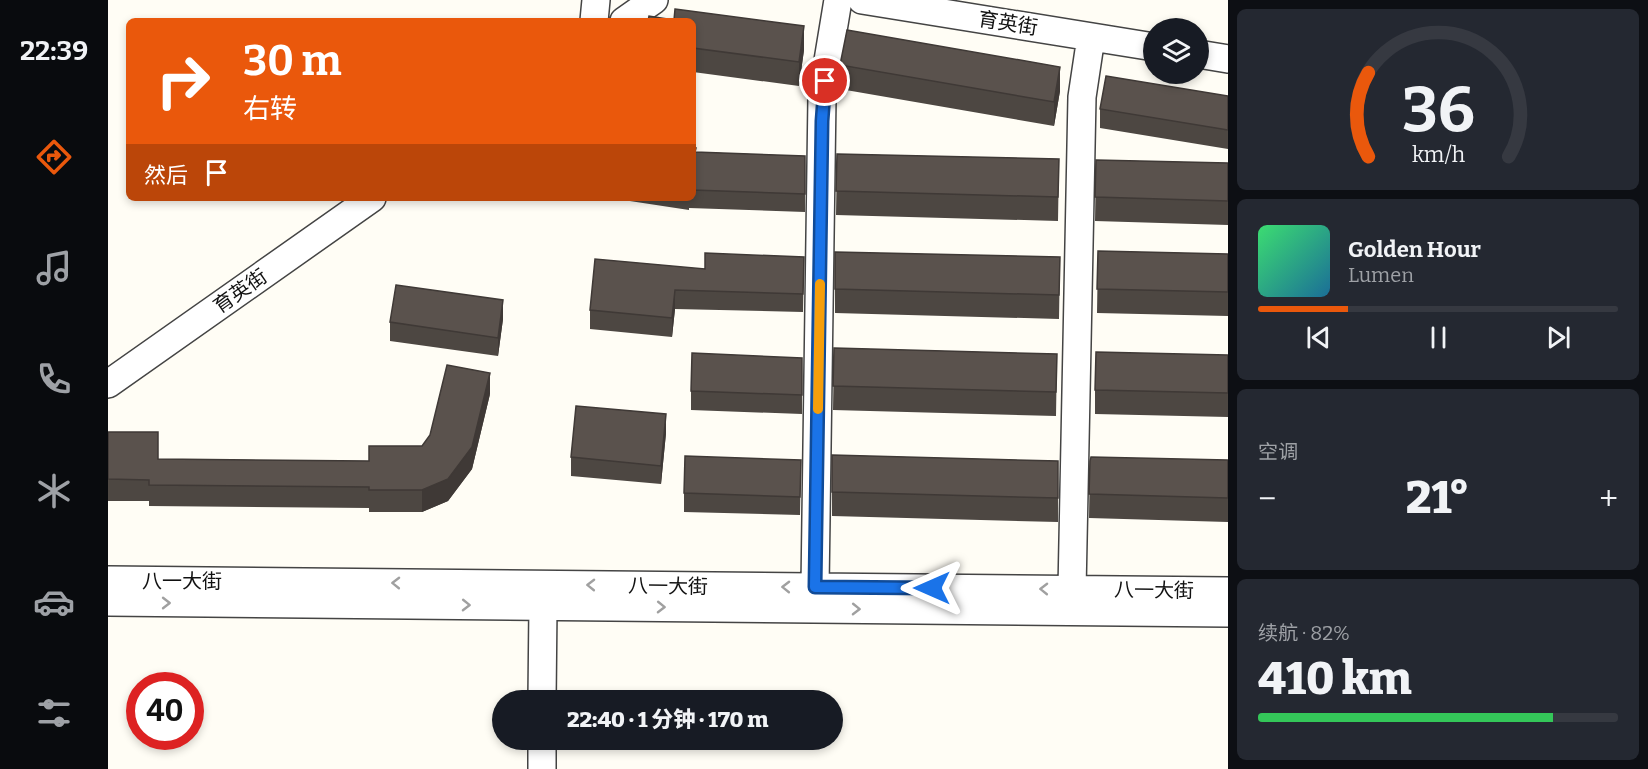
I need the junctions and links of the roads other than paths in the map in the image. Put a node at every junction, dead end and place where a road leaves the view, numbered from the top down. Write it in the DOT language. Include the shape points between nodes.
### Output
graph roads {
  1 [pos="596,0"];
  2 [pos="654,0"];
  3 [pos="838,0"];
  4 [pos="862,0"];
  5 [pos="594,18"];
  6 [pos="628,18"];
  7 [pos="1091,37"];
  8 [pos="1143,45"];
  9 [pos="1209,56"];
  10 [pos="1228,59"];
  11 [pos="368,201"];
  12 [pos="108,384"];
  13 [pos="108,580"];
  14 [pos="815,587"];
  15 [pos="1072,590"];
  16 [pos="1228,591"];
  17 [pos="108,602"];
  18 [pos="543,606"];
  19 [pos="1228,613"];
  20 [pos="542,690"];
  21 [pos="542,750"];
  22 [pos="542,769"];
  1 -- 5 [label="street"];
  2 -- 6 [label="street"];
  3 -- 14 [label="street" via="822,97"];
  4 -- 7 [label="street, 育英街"];
  7 -- 8 [label="street, 育英街"];
  7 -- 15 [label="street" via="1082,97"];
  9 -- 10 [label="street"];
  11 -- 12 [label="street, 育英街"];
  14 -- 13 [label="street, 八一大街, one-way"];
  15 -- 14 [label="street, 八一大街, one-way"];
  15 -- 16 [label="street, 八一大街"];
  17 -- 18 [label="street, 八一大街, one-way"];
  18 -- 19 [label="street, 八一大街, one-way"];
  18 -- 20 [label="street"];
  21 -- 22 [label="street"];
}
